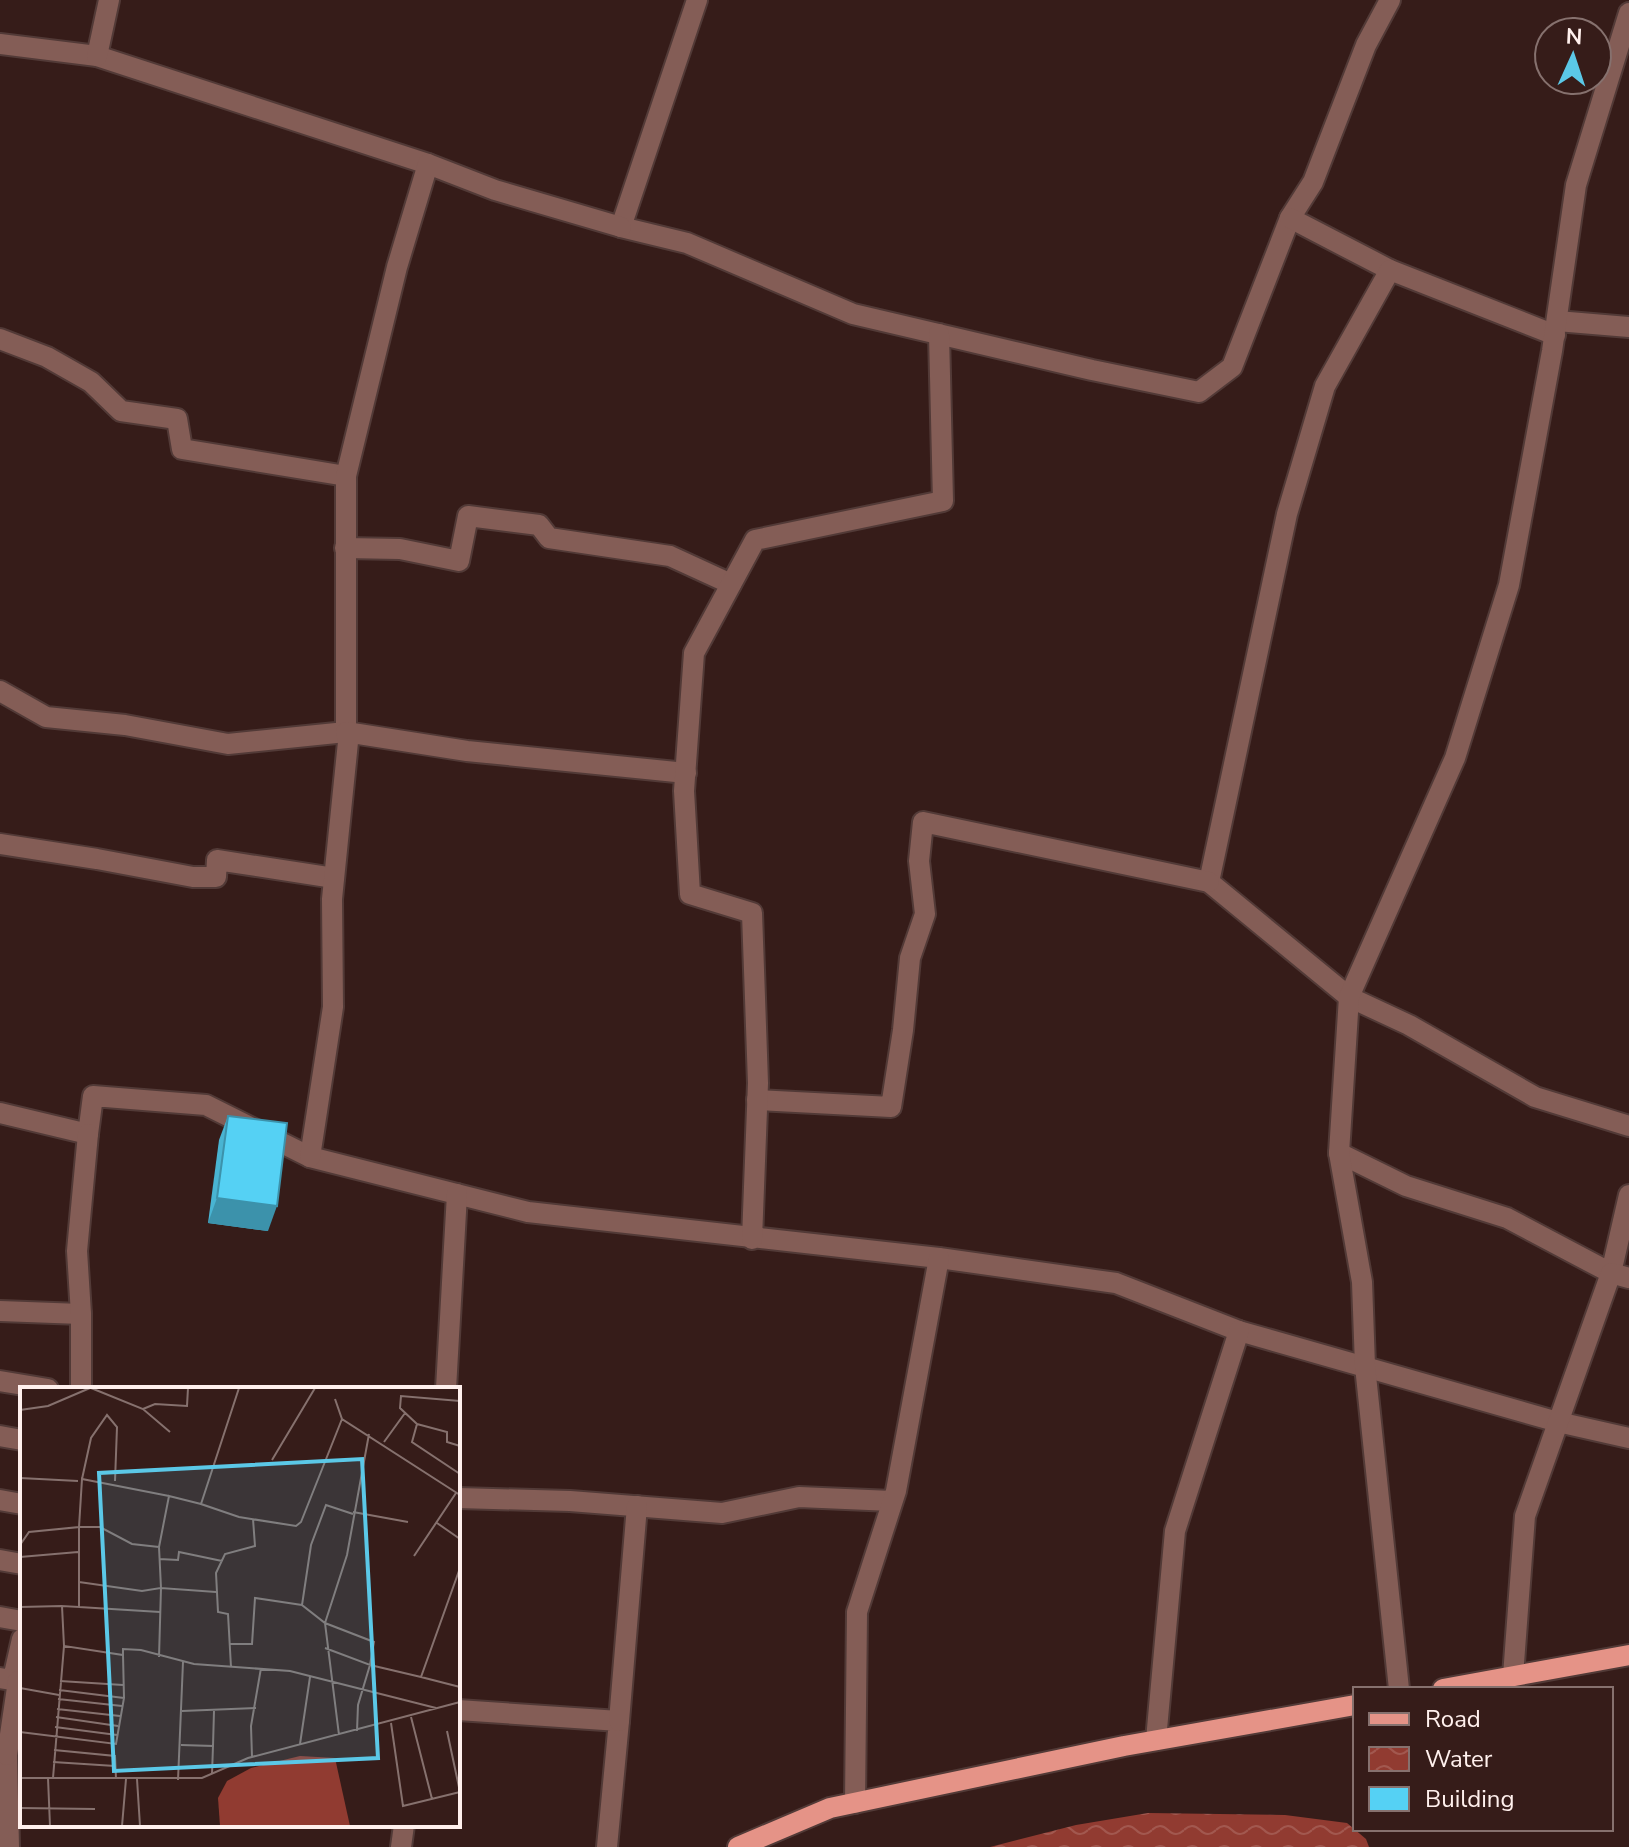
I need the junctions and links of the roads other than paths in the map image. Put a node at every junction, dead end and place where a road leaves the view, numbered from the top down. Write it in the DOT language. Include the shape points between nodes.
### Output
graph roads {
  1 [pos="109,0"];
  2 [pos="697,0"];
  3 [pos="1390,0"];
  4 [pos="1629,13"];
  5 [pos="0,44"];
  6 [pos="97,56"];
  7 [pos="428,164"];
  8 [pos="1290,218"];
  9 [pos="621,227"];
  10 [pos="1390,270"];
  11 [pos="1629,327"];
  12 [pos="1556,328"];
  13 [pos="939,334"];
  14 [pos="0,339"];
  15 [pos="346,476"];
  16 [pos="345,548"];
  17 [pos="731,584"];
  18 [pos="0,691"];
  19 [pos="346,732"];
  20 [pos="686,773"];
  21 [pos="0,844"];
  22 [pos="334,878"];
  23 [pos="1209,882"];
  24 [pos="1349,997"];
  25 [pos="757,1100"];
  26 [pos="0,1113"];
  27 [pos="1629,1126"];
  28 [pos="88,1134"];
  29 [pos="1339,1153"];
  30 [pos="310,1157"];
  31 [pos="457,1194"];
  32 [pos="1629,1195"];
  33 [pos="752,1239"];
  34 [pos="939,1258"];
  35 [pos="1620,1276"];
  36 [pos="0,1311"];
  37 [pos="81,1314"];
  38 [pos="1239,1331"];
  39 [pos="1365,1366"];
  40 [pos="0,1381"];
  41 [pos="36,1387"];
  42 [pos="81,1387"];
  43 [pos="446,1387"];
  44 [pos="1558,1422"];
  45 [pos="0,1436"];
  46 [pos="1629,1438"];
  47 [pos="20,1440"];
  48 [pos="460,1498"];
  49 [pos="0,1500"];
  50 [pos="892,1501"];
  51 [pos="20,1504"];
  52 [pos="637,1506"];
  53 [pos="0,1560"];
  54 [pos="20,1564"];
  55 [pos="0,1617"];
  56 [pos="20,1621"];
  57 [pos="20,1648"];
  58 [pos="1629,1655"];
  59 [pos="1513,1676"];
  60 [pos="9,1679"];
  61 [pos="1399,1687"];
  62 [pos="1454,1687"];
  63 [pos="1353,1705"];
  64 [pos="460,1710"];
  65 [pos="619,1721"];
  66 [pos="1156,1740"];
  67 [pos="4,1755"];
  68 [pos="855,1803"];
  69 [pos="4,1814"];
  70 [pos="404,1827"];
  71 [pos="9,1847"];
  72 [pos="401,1847"];
  73 [pos="607,1847"];
  74 [pos="738,1847"];
  1 -- 6 [label="street"];
  2 -- 9 [label="street"];
  3 -- 8 [label="street" via="1366,45 1313,182"];
  4 -- 12 [label="street" via="1576,185"];
  5 -- 6 [label="street"];
  6 -- 7 [label="street"];
  7 -- 9 [label="street"];
  7 -- 15 [label="street"];
  8 -- 10 [label="street"];
  8 -- 13 [label="street" via="1232,367 1199,392"];
  9 -- 13 [label="street" via="687,243 853,314"];
  10 -- 12 [label="street"];
  10 -- 23 [label="street" via="1325,386 1287,514"];
  11 -- 12 [label="street"];
  12 -- 24 [label="street" via="1509,585 1455,758"];
  13 -- 17 [label="street" via="943,501 755,540"];
  14 -- 15 [label="street" via="91,382 121,411 177,419 182,449"];
  15 -- 16 [label="street"];
  16 -- 17 [label="street" via="400,549 459,561 468,516 539,525 549,538 670,556"];
  16 -- 19 [label="street"];
  17 -- 20 [label="street" via="694,653"];
  18 -- 19 [label="street" via="46,717 228,744"];
  19 -- 20 [label="street" via="467,751"];
  19 -- 22 [label="street"];
  20 -- 25 [label="street" via="690,894 752,913"];
  21 -- 22 [label="street" via="193,877 216,877 217,860"];
  22 -- 30 [label="street" via="333,1007"];
  23 -- 24 [label="street"];
  23 -- 25 [label="street" via="923,822 919,861 925,914 910,958 891,1107"];
  24 -- 27 [label="street" via="1535,1097"];
  24 -- 29 [label="street"];
  25 -- 33 [label="street"];
  26 -- 28 [label="street"];
  28 -- 30 [label="street" via="93,1096 206,1105"];
  28 -- 37 [label="street" via="77,1251"];
  29 -- 35 [label="street" via="1406,1186 1507,1218"];
  29 -- 39 [label="street" via="1362,1282"];
  30 -- 31 [label="street"];
  31 -- 33 [label="street" via="528,1212"];
  31 -- 43 [label="street"];
  32 -- 35 [label="street"];
  33 -- 34 [label="street"];
  34 -- 38 [label="street" via="1116,1283"];
  34 -- 50 [label="street"];
  35 -- 44 [label="street"];
  36 -- 37 [label="street"];
  37 -- 42 [label="street"];
  38 -- 39 [label="street"];
  38 -- 66 [label="street" via="1175,1531"];
  39 -- 44 [label="street"];
  39 -- 61 [label="street"];
  40 -- 41 [label="street"];
  44 -- 46 [label="street"];
  44 -- 59 [label="street" via="1525,1516"];
  45 -- 47 [label="street"];
  48 -- 52 [label="street"];
  49 -- 51 [label="street"];
  50 -- 52 [label="street" via="799,1497 722,1513"];
  50 -- 68 [label="street" via="857,1612"];
  52 -- 65 [label="street"];
  53 -- 54 [label="street"];
  55 -- 56 [label="street"];
  57 -- 60 [label="street"];
  58 -- 59 [label="main road"];
  59 -- 62 [label="main road"];
  60 -- 67 [label="street"];
  63 -- 66 [label="main road"];
  64 -- 65 [label="street"];
  65 -- 73 [label="street"];
  66 -- 68 [label="main road"];
  67 -- 69 [label="street"];
  68 -- 74 [label="main road" via="830,1808"];
  69 -- 71 [label="street"];
  70 -- 72 [label="street"];
}
